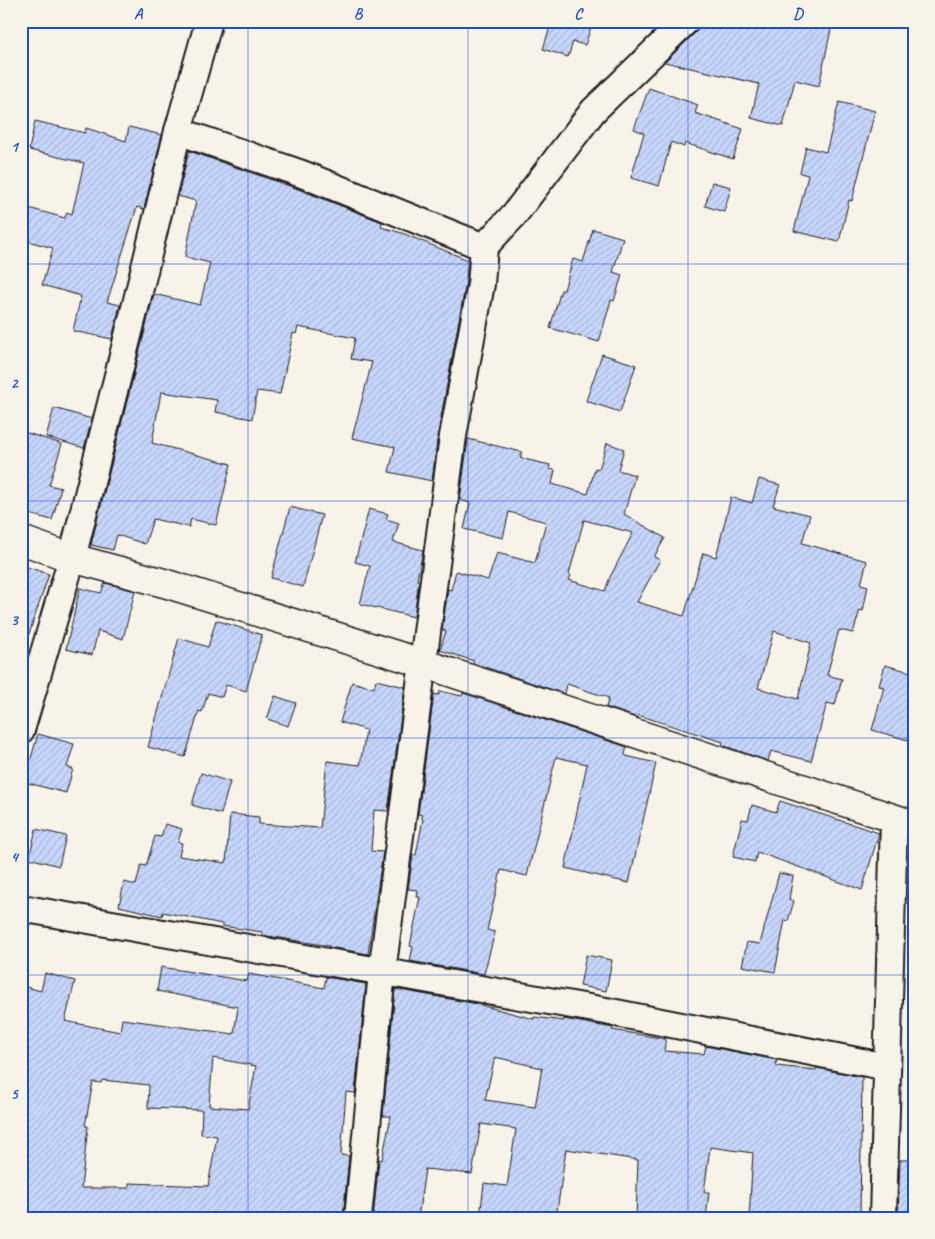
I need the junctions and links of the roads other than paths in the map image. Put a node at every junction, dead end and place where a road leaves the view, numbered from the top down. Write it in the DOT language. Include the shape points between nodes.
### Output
graph roads {
  1 [pos="209,21"];
  2 [pos="686,21"];
  3 [pos="178,132"];
  4 [pos="484,247"];
  5 [pos="21,540"];
  6 [pos="72,558"];
  7 [pos="422,664"];
  8 [pos="21,730"];
  9 [pos="904,822"];
  10 [pos="21,908"];
  11 [pos="382,972"];
  12 [pos="887,1067"];
  13 [pos="358,1218"];
  14 [pos="883,1218"];
  1 -- 3 [label="street"];
  2 -- 4 [label="street" via="593,111 514,215"];
  3 -- 4 [label="street" via="302,174"];
  3 -- 6 [label="street"];
  4 -- 7 [label="street" via="481,284 453,436"];
  5 -- 6 [label="street"];
  6 -- 7 [label="street" via="164,583"];
  6 -- 8 [label="street"];
  7 -- 9 [label="street"];
  7 -- 11 [label="street"];
  9 -- 12 [label="street"];
  10 -- 11 [label="street"];
  11 -- 12 [label="street" via="606,1011"];
  11 -- 13 [label="street"];
  12 -- 14 [label="street"];
}
